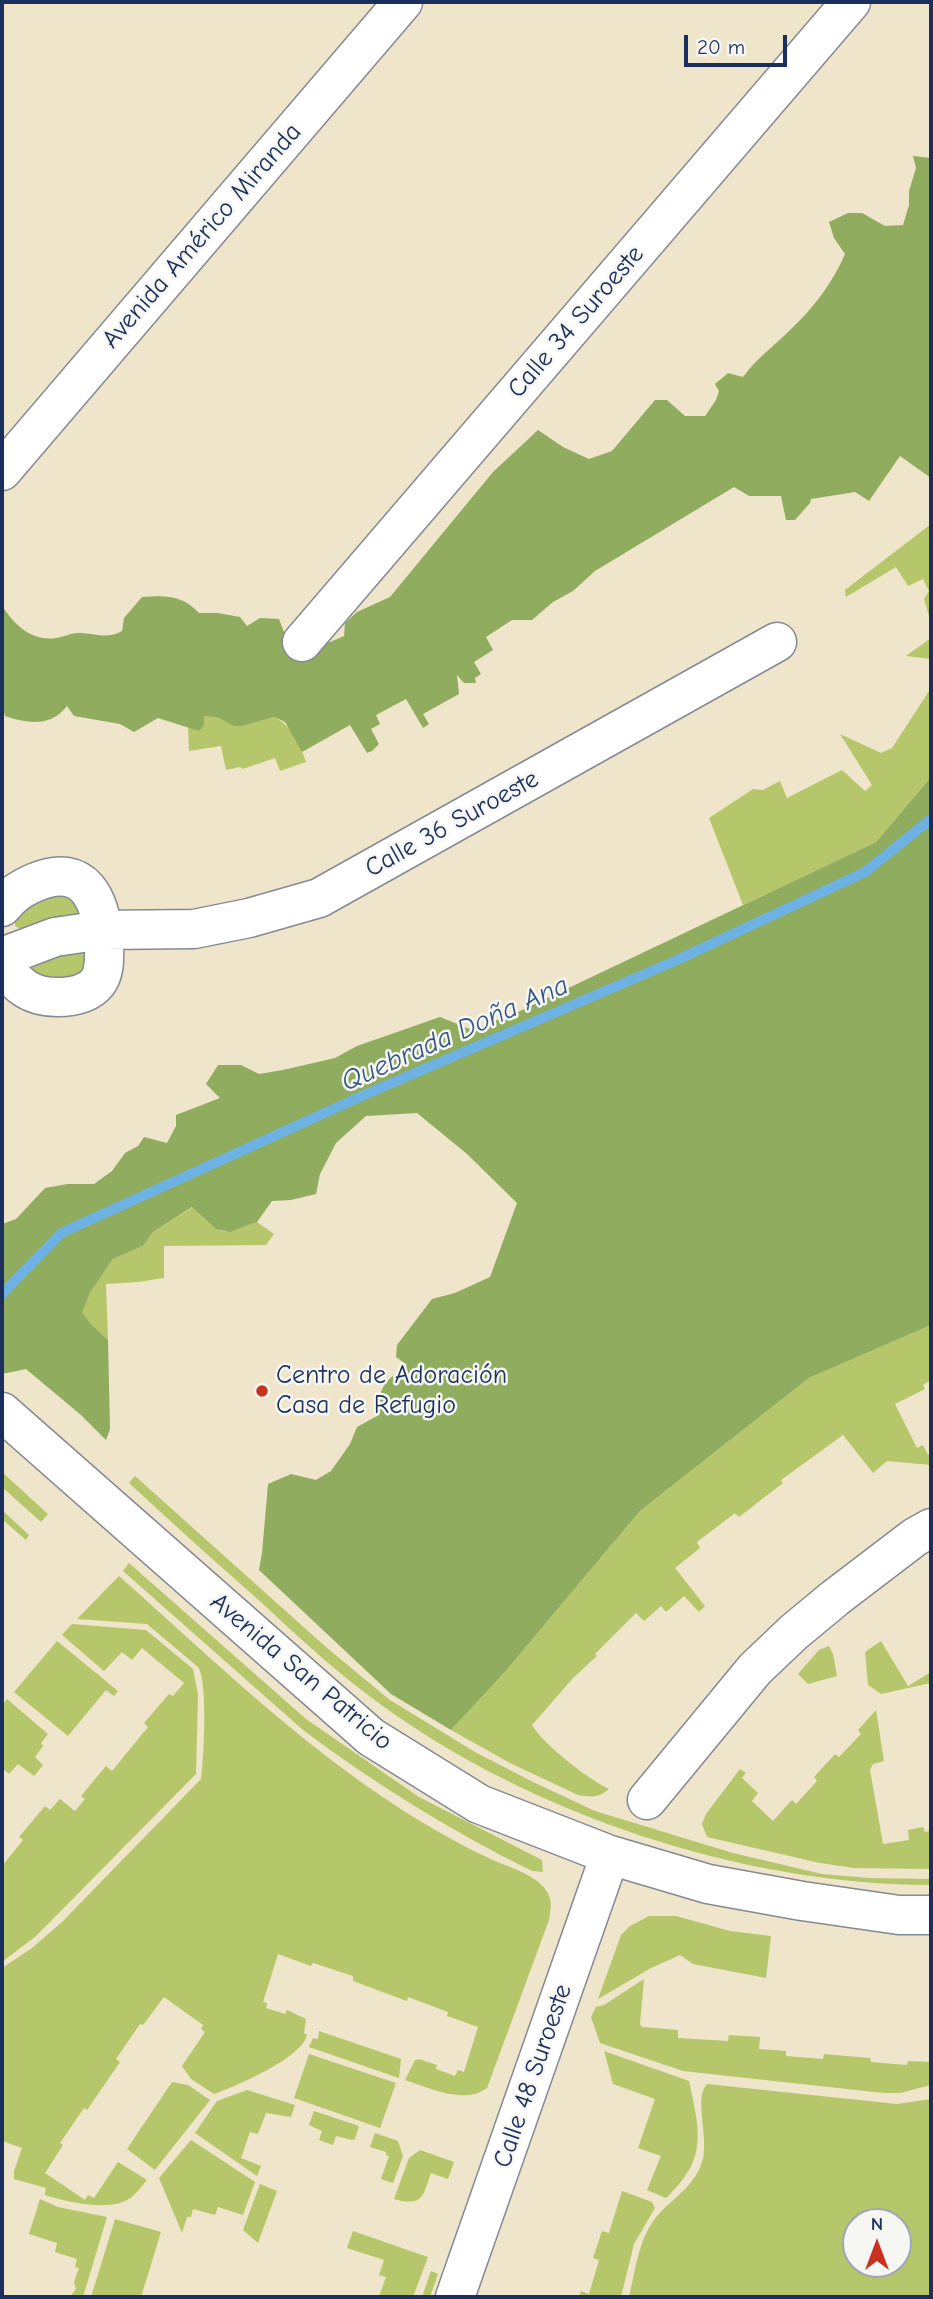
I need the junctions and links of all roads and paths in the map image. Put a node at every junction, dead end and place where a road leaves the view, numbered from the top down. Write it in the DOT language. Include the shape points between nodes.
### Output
graph roads {
  1 [pos="403,2"];
  2 [pos="851,2"];
  3 [pos="2,471"];
  4 [pos="302,642"];
  5 [pos="777,642"];
  6 [pos="2,906"];
  7 [pos="103,930"];
  8 [pos="2,957"];
  9 [pos="2,963"];
  10 [pos="2,1412"];
  11 [pos="931,1528"];
  12 [pos="647,1800"];
  13 [pos="610,1855"];
  14 [pos="931,1915"];
  15 [pos="455,2297"];
  1 -- 3 [label="street, Avenida Américo Miranda"];
  2 -- 4 [label="street, Calle 34 Suroeste"];
  5 -- 7 [label="street, Calle 36 Suroeste" via="319,898 194,929"];
  6 -- 7 [label="street" via="18,891 64,875 89,888"];
  7 -- 8 [label="street, Calle 36 Suroeste" via="55,937"];
  7 -- 9 [label="street" via="103,970 97,983 83,993 37,995 13,980"];
  10 -- 13 [label="street, Avenida San Patricio" via="372,1737 479,1804"];
  11 -- 12 [label="street" via="835,1598 764,1660"];
  13 -- 14 [label="street, Avenida San Patricio" via="708,1884 788,1899 899,1915"];
  13 -- 15 [label="street, Calle 48 Suroeste"];
}
